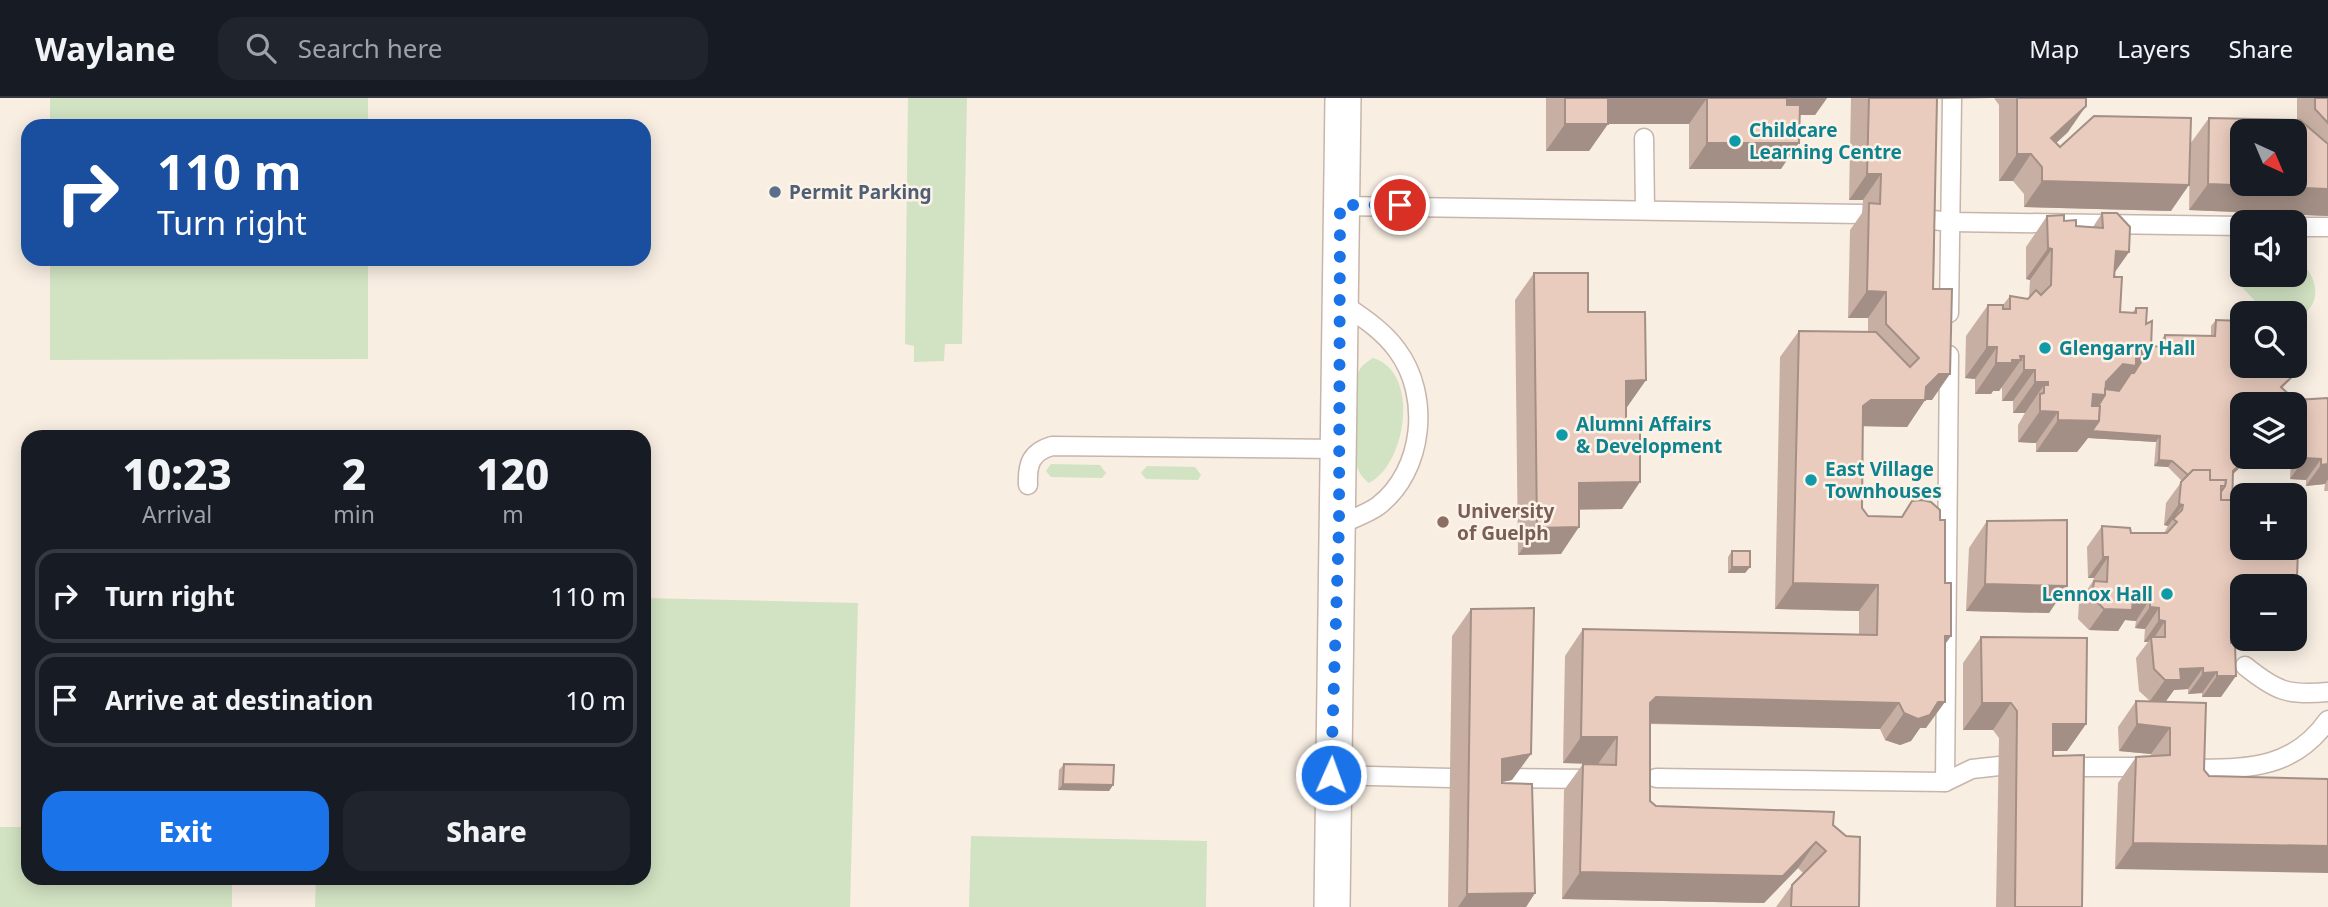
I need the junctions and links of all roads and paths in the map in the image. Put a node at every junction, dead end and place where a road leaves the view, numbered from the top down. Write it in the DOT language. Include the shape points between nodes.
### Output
graph roads {
  1 [pos="1343,98"];
  2 [pos="1952,99"];
  3 [pos="1644,138"];
  4 [pos="1340,205"];
  5 [pos="1645,209"];
  6 [pos="1862,214"];
  7 [pos="1916,218"];
  8 [pos="1950,222"];
  9 [pos="2230,226"];
  10 [pos="2307,227"];
  11 [pos="2328,228"];
  12 [pos="1340,302"];
  13 [pos="1338,449"];
  14 [pos="1028,485"];
  15 [pos="1339,525"];
  16 [pos="2245,666"];
  17 [pos="2328,692"];
  18 [pos="2328,720"];
  19 [pos="1999,766"];
  20 [pos="2047,766"];
  21 [pos="2151,767"];
  22 [pos="2186,769"];
  23 [pos="1331,775"];
  24 [pos="1450,778"];
  25 [pos="1484,778"];
  26 [pos="1656,778"];
  27 [pos="1589,779"];
  28 [pos="1945,782"];
  29 [pos="1332,907"];
  1 -- 4 [label="street"];
  2 -- 8 [label="lane"];
  3 -- 5 [label="lane"];
  4 -- 5 [label="lane"];
  4 -- 12 [label="street"];
  5 -- 6 [label="lane"];
  7 -- 8 [label="lane"];
  8 -- 9 [label="lane"];
  8 -- 28 [label="lane"];
  10 -- 11 [label="lane"];
  12 -- 13 [label="street"];
  12 -- 15 [label="lane" via="1378,329 1399,352 1415,388 1420,422 1401,480 1378,506"];
  13 -- 14 [label="lane" via="1052,446 1031,458"];
  13 -- 15 [label="street"];
  15 -- 23 [label="street"];
  16 -- 17 [label="lane" via="2282,691 2298,695"];
  18 -- 22 [label="lane" via="2295,753 2272,764"];
  19 -- 28 [label="lane" via="1972,769"];
  20 -- 21 [label="lane"];
  23 -- 24 [label="lane"];
  23 -- 29 [label="street"];
  25 -- 27 [label="lane"];
  26 -- 28 [label="lane"];
}
